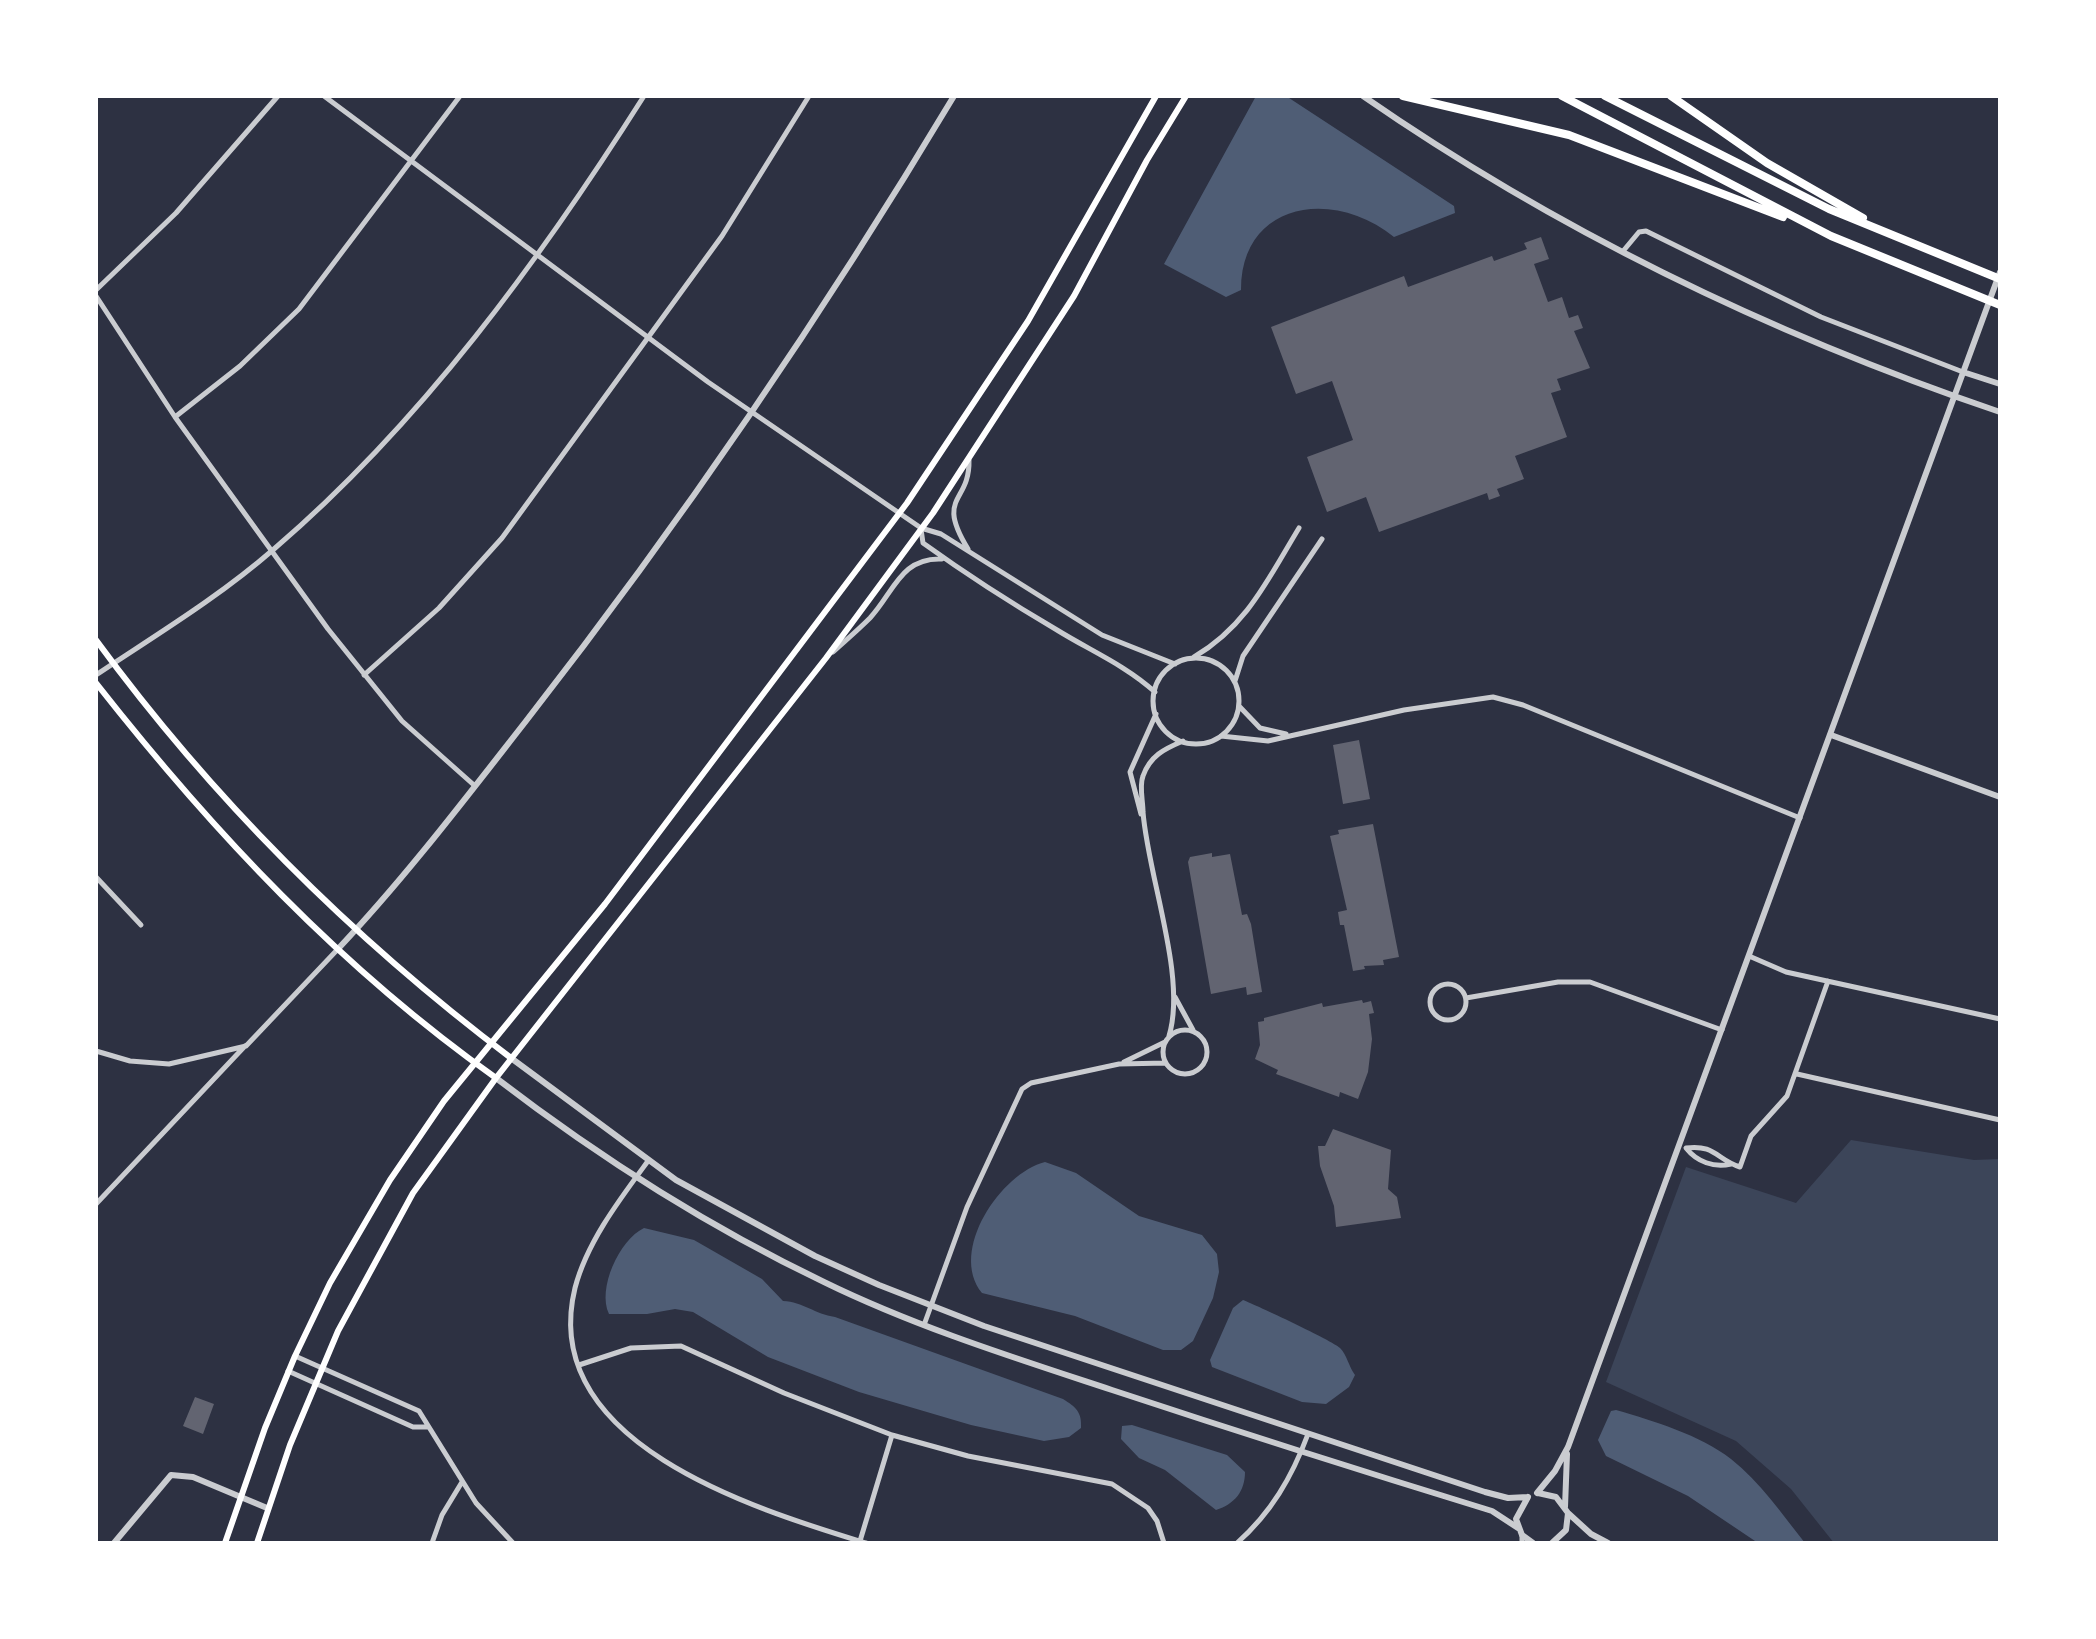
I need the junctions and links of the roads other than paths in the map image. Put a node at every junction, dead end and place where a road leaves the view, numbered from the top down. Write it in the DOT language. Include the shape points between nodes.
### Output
graph roads {
  1 [pos="278,96"];
  2 [pos="324,96"];
  3 [pos="460,96"];
  4 [pos="644,96"];
  5 [pos="809,96"];
  6 [pos="954,96"];
  7 [pos="1156,96"];
  8 [pos="1186,96"];
  9 [pos="1363,96"];
  10 [pos="1403,96"];
  11 [pos="1562,96"];
  12 [pos="1605,96"];
  13 [pos="1671,96"];
  14 [pos="412,162"];
  15 [pos="1831,236"];
  16 [pos="1905,242"];
  17 [pos="1624,250"];
  18 [pos="535,254"];
  19 [pos="2000,272"];
  20 [pos="2000,279"];
  21 [pos="96,293"];
  22 [pos="2000,305"];
  23 [pos="649,340"];
  24 [pos="1963,372"];
  25 [pos="2000,384"];
  26 [pos="1954,397"];
  27 [pos="2000,412"];
  28 [pos="753,414"];
  29 [pos="175,417"];
  30 [pos="969,460"];
  31 [pos="900,513"];
  32 [pos="921,528"];
  33 [pos="1299,528"];
  34 [pos="1322,539"];
  35 [pos="968,550"];
  36 [pos="273,551"];
  37 [pos="945,559"];
  38 [pos="96,640"];
  39 [pos="1194,657"];
  40 [pos="826,658"];
  41 [pos="113,663"];
  42 [pos="1175,664"];
  43 [pos="96,675"];
  44 [pos="364,675"];
  45 [pos="1235,682"];
  46 [pos="96,683"];
  47 [pos="1155,692"];
  48 [pos="1239,706"];
  49 [pos="1156,714"];
  50 [pos="1287,735"];
  51 [pos="1831,735"];
  52 [pos="1221,736"];
  53 [pos="1183,741"];
  54 [pos="475,786"];
  55 [pos="2000,797"];
  56 [pos="1801,818"];
  57 [pos="1144,823"];
  58 [pos="96,877"];
  59 [pos="141,925"];
  60 [pos="355,931"];
  61 [pos="337,950"];
  62 [pos="1749,956"];
  63 [pos="1828,981"];
  64 [pos="1175,996"];
  65 [pos="1466,998"];
  66 [pos="2000,1019"];
  67 [pos="1722,1030"];
  68 [pos="1195,1032"];
  69 [pos="1167,1039"];
  70 [pos="491,1043"];
  71 [pos="246,1046"];
  72 [pos="96,1051"];
  73 [pos="511,1058"];
  74 [pos="475,1063"];
  75 [pos="1166,1063"];
  76 [pos="1119,1064"];
  77 [pos="1797,1074"];
  78 [pos="496,1078"];
  79 [pos="2000,1120"];
  80 [pos="1683,1147"];
  81 [pos="648,1161"];
  82 [pos="1731,1164"];
  83 [pos="636,1178"];
  84 [pos="96,1204"];
  85 [pos="931,1306"];
  86 [pos="924,1325"];
  87 [pos="295,1356"];
  88 [pos="579,1365"];
  89 [pos="323,1368"];
  90 [pos="288,1371"];
  91 [pos="317,1383"];
  92 [pos="427,1427"];
  93 [pos="1308,1434"];
  94 [pos="892,1435"];
  95 [pos="1568,1447"];
  96 [pos="1301,1452"];
  97 [pos="462,1482"];
  98 [pos="1537,1493"];
  99 [pos="240,1494"];
  100 [pos="1528,1497"];
  101 [pos="267,1508"];
  102 [pos="1566,1510"];
  103 [pos="1521,1535"];
  104 [pos="862,1542"];
  105 [pos="114,1543"];
  106 [pos="225,1543"];
  107 [pos="257,1543"];
  108 [pos="432,1543"];
  109 [pos="513,1543"];
  110 [pos="1164,1543"];
  111 [pos="1237,1543"];
  112 [pos="1533,1543"];
  113 [pos="1554,1543"];
  114 [pos="1608,1543"];
  1 -- 21 [label="street" via="176,213"];
  2 -- 14 [label="street"];
  3 -- 14 [label="street"];
  4 -- 18 [label="street"];
  5 -- 23 [label="street" via="753,190"];
  6 -- 28 [label="street" via="851,267"];
  7 -- 31 [label="main road" via="1033,314"];
  8 -- 30 [label="main road" via="1074,296"];
  9 -- 17 [label="street" via="1510,188"];
  10 -- 15 [label="highway" via="1606,147"];
  11 -- 15 [label="highway"];
  12 -- 16 [label="highway"];
  13 -- 16 [label="highway" via="1767,163"];
  14 -- 18 [label="street"];
  14 -- 29 [label="street" via="299,309 240,366"];
  15 -- 22 [label="highway"];
  16 -- 20 [label="highway"];
  17 -- 24 [label="street" via="1646,231 1821,317"];
  17 -- 26 [label="street" via="1809,342"];
  18 -- 23 [label="street"];
  18 -- 36 [label="street" via="384,445"];
  19 -- 24 [label="street"];
  21 -- 29 [label="street"];
  23 -- 28 [label="street"];
  23 -- 44 [label="street" via="471,574"];
  24 -- 25 [label="street"];
  24 -- 26 [label="street"];
  26 -- 27 [label="street"];
  26 -- 51 [label="street"];
  28 -- 31 [label="street"];
  28 -- 54 [label="street" via="609,615"];
  29 -- 36 [label="street"];
  30 -- 32 [label="main road"];
  30 -- 35 [label="street" via="969,477 955,497 953,513"];
  31 -- 32 [label="street"];
  31 -- 70 [label="main road" via="713,764"];
  32 -- 35 [label="street" via="933,529"];
  32 -- 37 [label="street" via="923,543"];
  32 -- 40 [label="main road"];
  33 -- 39 [label="street" via="1244,618 1220,642"];
  34 -- 45 [label="street" via="1243,656"];
  35 -- 42 [label="street" via="1102,635"];
  36 -- 41 [label="street"];
  36 -- 44 [label="street"];
  37 -- 40 [label="street" via="907,567 871,617"];
  37 -- 47 [label="street" via="1124,667"];
  38 -- 41 [label="main road"];
  39 -- 42 [label="street"];
  39 -- 45 [label="street" via="1222,666"];
  40 -- 73 [label="main road"];
  41 -- 43 [label="street"];
  41 -- 60 [label="main road" via="210,784"];
  42 -- 47 [label="street"];
  44 -- 54 [label="street" via="402,721"];
  45 -- 48 [label="street"];
  46 -- 61 [label="main road" via="198,810"];
  47 -- 49 [label="street"];
  48 -- 50 [label="street" via="1260,728"];
  48 -- 52 [label="street"];
  49 -- 53 [label="street" via="1171,735"];
  49 -- 57 [label="street" via="1130,772"];
  50 -- 52 [label="street" via="1268,741"];
  50 -- 56 [label="street" via="1493,697"];
  51 -- 55 [label="street"];
  51 -- 56 [label="street"];
  52 -- 53 [label="street" via="1210,742"];
  53 -- 57 [label="street" via="1149,761 1141,780"];
  54 -- 60 [label="street"];
  56 -- 62 [label="street"];
  57 -- 64 [label="street"];
  58 -- 59 [label="street"];
  60 -- 61 [label="street"];
  60 -- 70 [label="main road"];
  61 -- 71 [label="street"];
  61 -- 74 [label="main road"];
  62 -- 63 [label="street" via="1786,972"];
  62 -- 67 [label="street"];
  63 -- 66 [label="street"];
  63 -- 77 [label="street"];
  64 -- 68 [label="street"];
  64 -- 69 [label="street"];
  65 -- 65 [label="street" via="1460,988 1448,984 1437,988 1431,1004 1436,1014 1452,1019 1461,1014"];
  65 -- 67 [label="street" via="1558,982 1590,982"];
  67 -- 80 [label="street"];
  68 -- 69 [label="street" via="1181,1030"];
  68 -- 75 [label="street" via="1207,1048 1199,1069 1177,1073"];
  69 -- 75 [label="street"];
  69 -- 76 [label="street"];
  70 -- 73 [label="main road"];
  70 -- 74 [label="main road"];
  71 -- 72 [label="street" via="169,1064"];
  71 -- 84 [label="street"];
  73 -- 78 [label="main road"];
  73 -- 81 [label="street"];
  74 -- 78 [label="main road"];
  74 -- 87 [label="main road" via="390,1180"];
  75 -- 76 [label="street"];
  76 -- 85 [label="street" via="1022,1089 967,1207"];
  77 -- 79 [label="street"];
  77 -- 82 [label="street" via="1787,1096 1751,1136 1740,1167"];
  78 -- 83 [label="street"];
  78 -- 89 [label="main road" via="383,1243"];
  80 -- 82 [label="street" via="1700,1146"];
  80 -- 82 [label="street" via="1694,1158"];
  80 -- 95 [label="street"];
  81 -- 83 [label="street"];
  81 -- 85 [label="street" via="815,1256"];
  83 -- 86 [label="street" via="751,1246"];
  83 -- 88 [label="street" via="592,1247 575,1289 572,1324"];
  85 -- 86 [label="street"];
  85 -- 93 [label="street"];
  86 -- 96 [label="street"];
  87 -- 89 [label="street"];
  87 -- 90 [label="main road"];
  88 -- 94 [label="street" via="631,1348 681,1346"];
  88 -- 104 [label="street" via="599,1406 638,1444 732,1494"];
  89 -- 91 [label="main road"];
  89 -- 92 [label="street" via="419,1411"];
  90 -- 91 [label="street"];
  90 -- 99 [label="main road"];
  91 -- 92 [label="street" via="413,1427"];
  91 -- 101 [label="main road"];
  92 -- 97 [label="street"];
  93 -- 96 [label="street"];
  93 -- 100 [label="street" via="1485,1492"];
  94 -- 104 [label="street"];
  94 -- 110 [label="street" via="1112,1484 1148,1508"];
  95 -- 98 [label="street"];
  95 -- 102 [label="street"];
  96 -- 103 [label="street" via="1492,1511"];
  96 -- 111 [label="street" via="1268,1512"];
  97 -- 108 [label="street"];
  97 -- 109 [label="street"];
  98 -- 100 [label="street"];
  98 -- 102 [label="street" via="1556,1497"];
  99 -- 101 [label="street"];
  99 -- 105 [label="street" via="171,1475"];
  99 -- 106 [label="main road"];
  100 -- 103 [label="street" via="1518,1511"];
  101 -- 107 [label="main road"];
  102 -- 113 [label="street" via="1566,1530"];
  102 -- 114 [label="street"];
  103 -- 112 [label="street"];
}
